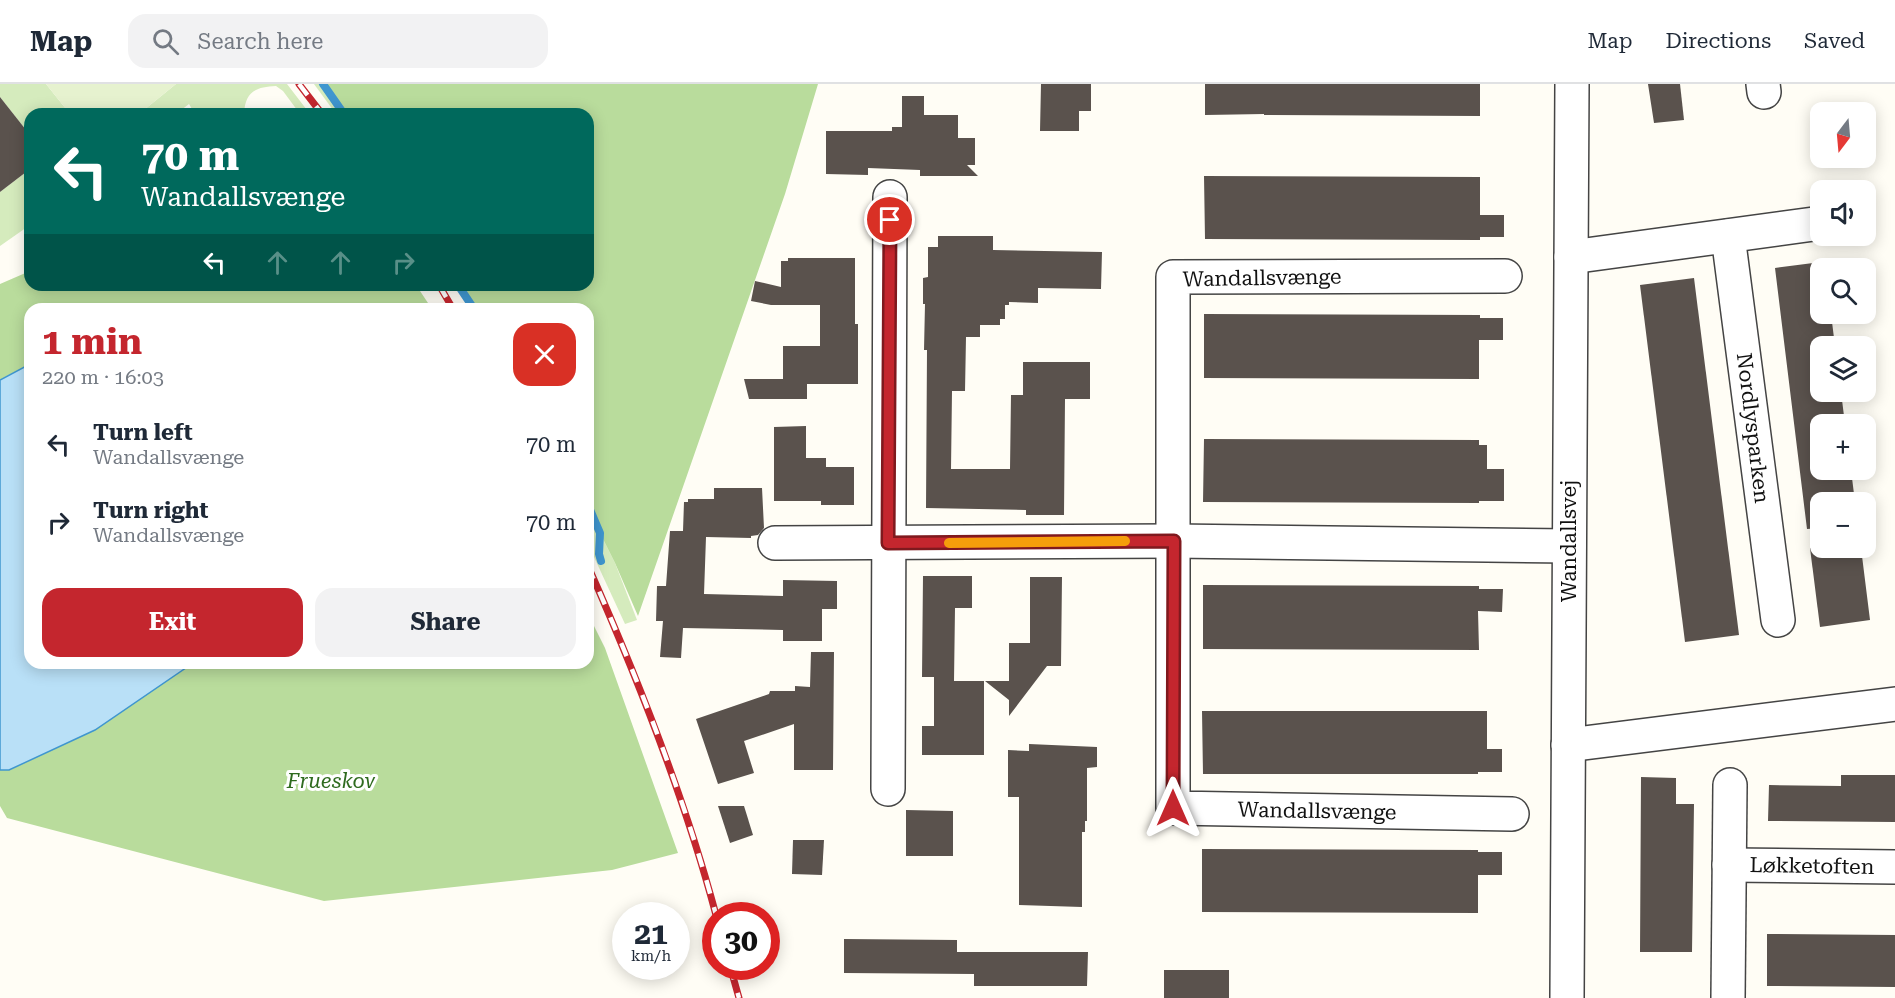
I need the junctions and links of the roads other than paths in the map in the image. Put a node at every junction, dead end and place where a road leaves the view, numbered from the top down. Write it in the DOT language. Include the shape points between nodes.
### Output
graph roads {
  1 [pos="1572,84"];
  2 [pos="890,197"];
  3 [pos="1810,225"];
  4 [pos="1728,236"];
  5 [pos="1571,256"];
  6 [pos="1504,276"];
  7 [pos="1174,541"];
  8 [pos="775,543"];
  9 [pos="888,543"];
  10 [pos="1569,546"];
  11 [pos="1778,620"];
  12 [pos="1895,704"];
  13 [pos="1568,745"];
  14 [pos="1730,785"];
  15 [pos="888,789"];
  16 [pos="1512,814"];
  17 [pos="1729,865"];
  18 [pos="1895,867"];
  19 [pos="1567,998"];
  20 [pos="1728,998"];
  1 -- 5 [label="street, Wandallsvej"];
  2 -- 9 [label="street"];
  3 -- 4 [label="street"];
  4 -- 5 [label="street"];
  4 -- 11 [label="street, Nordlysparken"];
  5 -- 10 [label="street, Wandallsvej"];
  6 -- 7 [label="street, Wandallsvænge" via="1173,277"];
  7 -- 9 [label="street"];
  7 -- 10 [label="street"];
  7 -- 16 [label="street, Wandallsvænge" via="1173,808"];
  8 -- 9 [label="street"];
  9 -- 15 [label="street"];
  10 -- 13 [label="street, Wandallsvej"];
  12 -- 13 [label="street"];
  13 -- 19 [label="street, Wandallsvej"];
  14 -- 17 [label="street, Løkketoften"];
  17 -- 18 [label="street, Løkketoften"];
  17 -- 20 [label="street, Løkketoften"];
}
